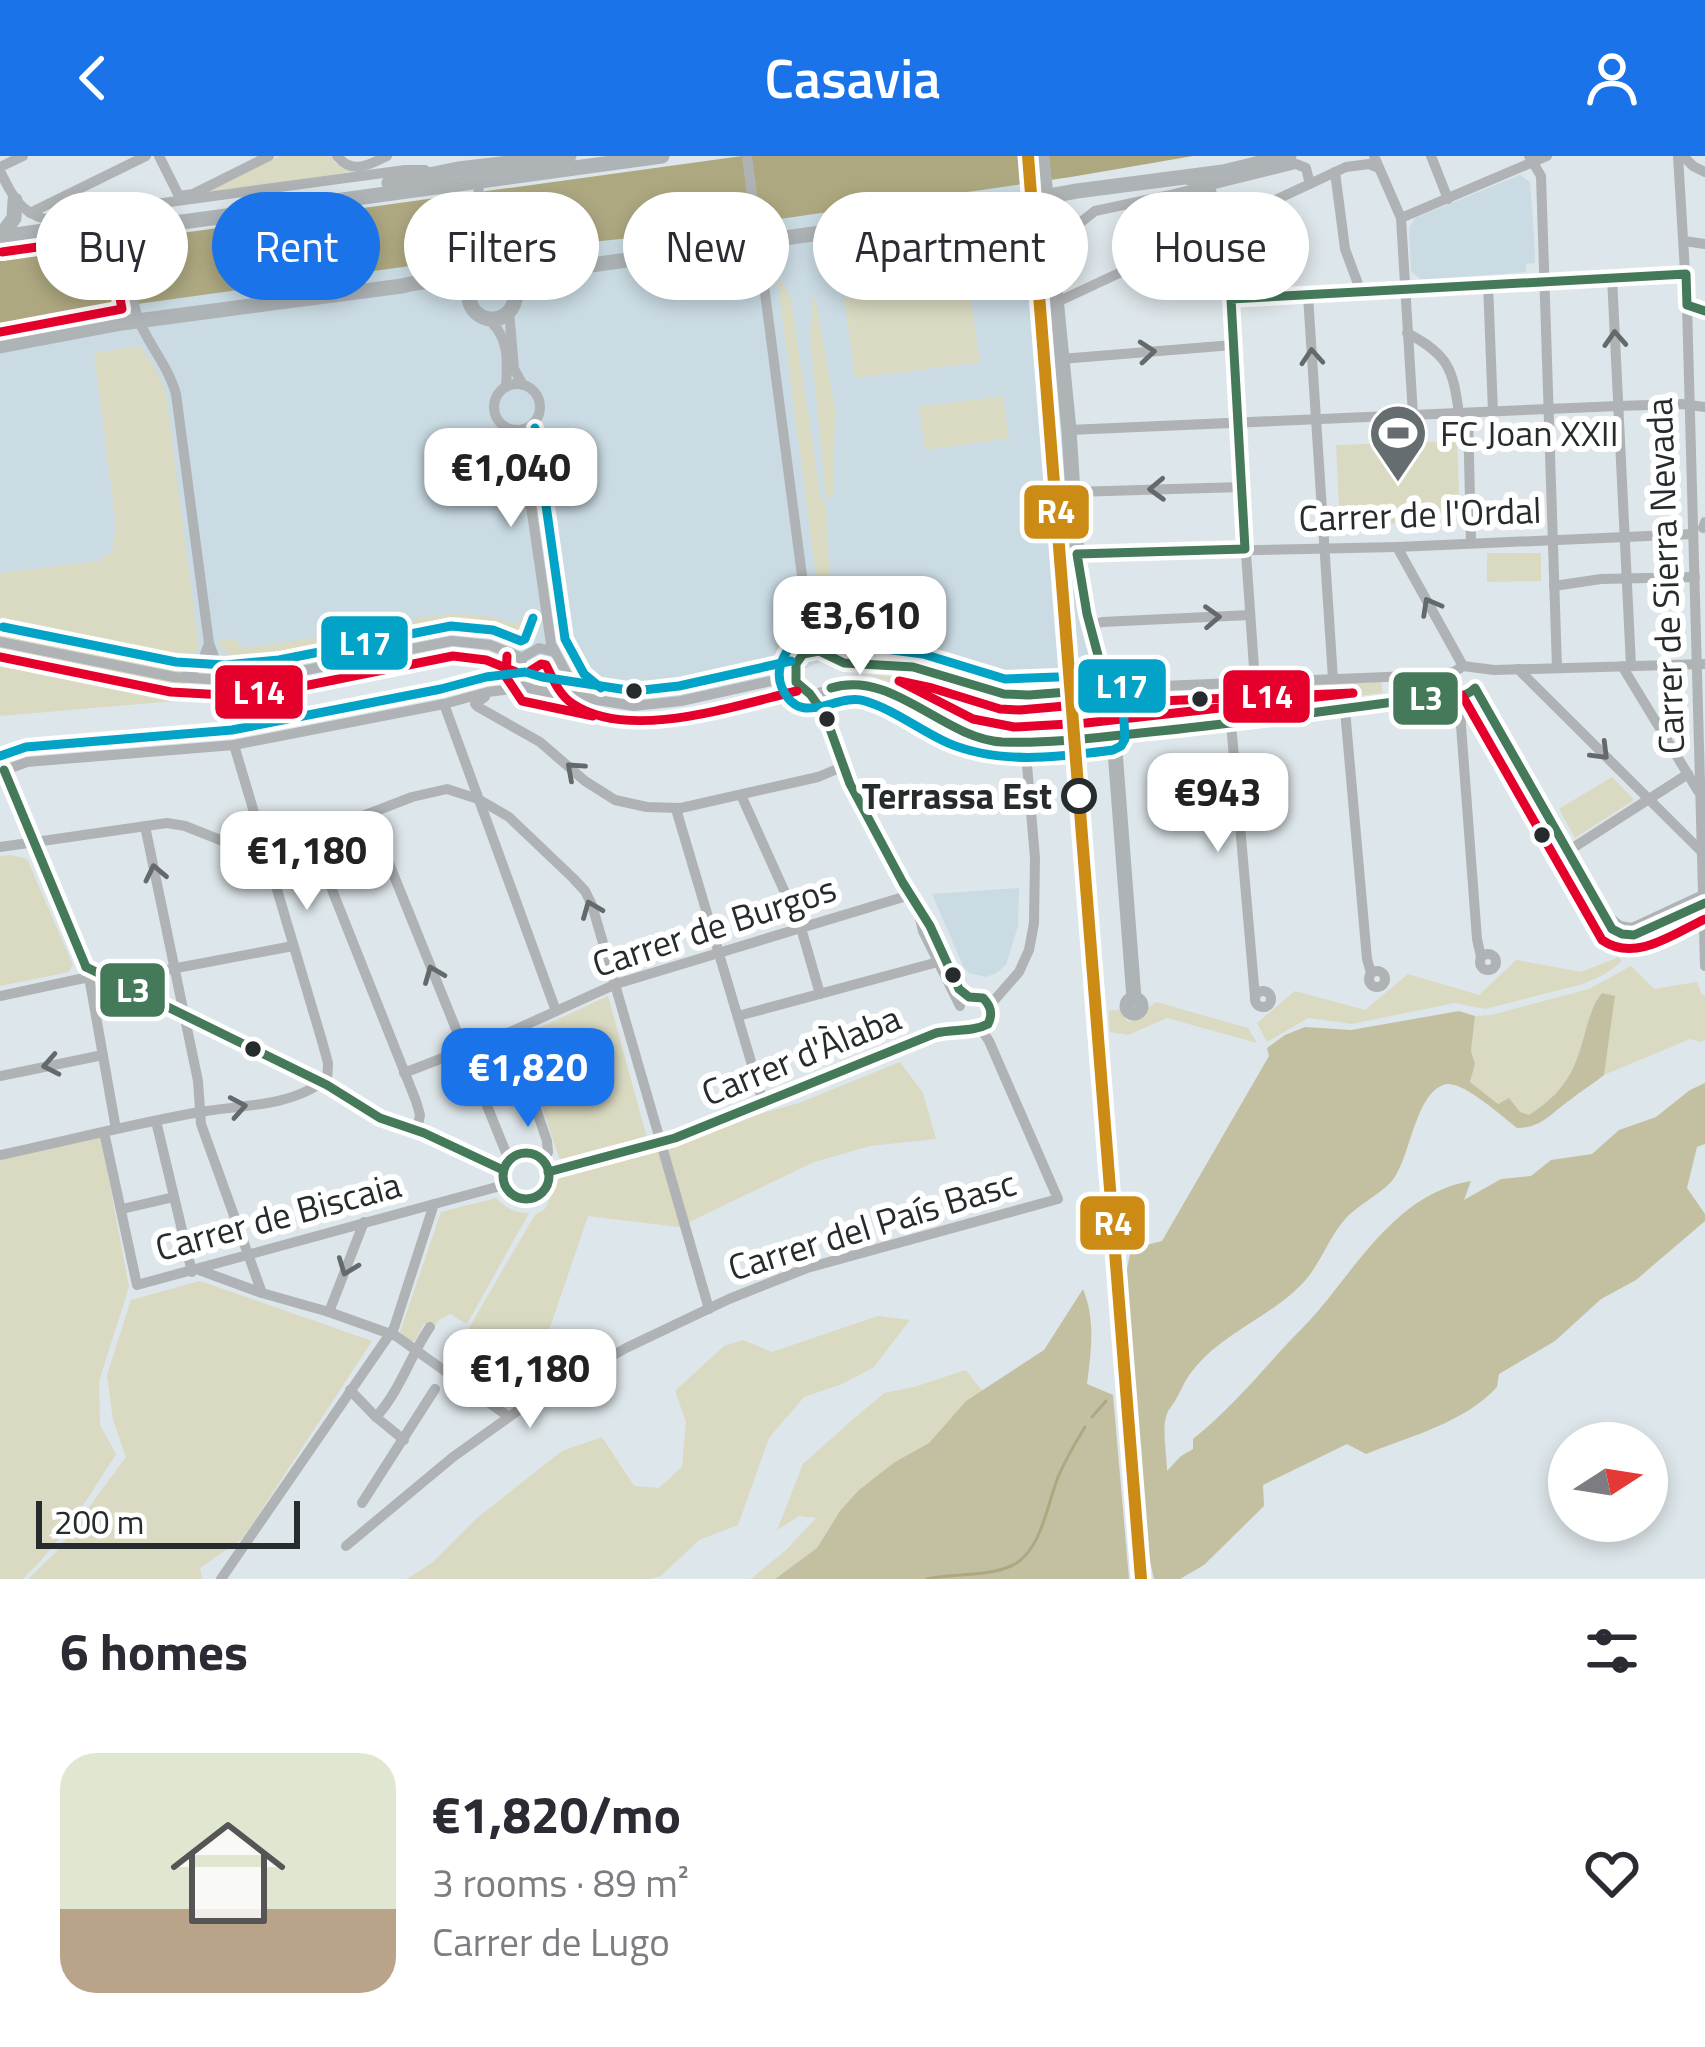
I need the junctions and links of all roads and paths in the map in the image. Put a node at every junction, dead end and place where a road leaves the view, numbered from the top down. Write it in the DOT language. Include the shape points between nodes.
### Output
graph roads {
  1 [pos="23,156"];
  2 [pos="146,156"];
  3 [pos="159,156"];
  4 [pos="269,156"];
  5 [pos="337,156"];
  6 [pos="387,156"];
  7 [pos="662,156"];
  8 [pos="747,156"];
  9 [pos="1042,156"];
  10 [pos="1256,156"];
  11 [pos="1289,156"];
  12 [pos="1357,156"];
  13 [pos="1430,156"];
  14 [pos="1547,156"];
  15 [pos="1680,156"];
  16 [pos="544,157"];
  17 [pos="1531,160"];
  18 [pos="1376,162"];
  19 [pos="490,167"];
  20 [pos="0,169"];
  21 [pos="1340,169"];
  22 [pos="1704,172"];
  23 [pos="1195,180"];
  24 [pos="1310,184"];
  25 [pos="1682,184"];
  26 [pos="478,187"];
  27 [pos="479,192"];
  28 [pos="751,192"];
  29 [pos="1211,192"];
  30 [pos="1293,192"];
  31 [pos="1448,199"];
  32 [pos="14,200"];
  33 [pos="30,213"];
  34 [pos="188,214"];
  35 [pos="36,215"];
  36 [pos="1088,215"];
  37 [pos="188,217"];
  38 [pos="1401,218"];
  39 [pos="789,230"];
  40 [pos="789,232"];
  41 [pos="36,233"];
  42 [pos="0,237"];
  43 [pos="36,242"];
  44 [pos="1684,242"];
  45 [pos="1705,244"];
  46 [pos="0,249"];
  47 [pos="623,258"];
  48 [pos="1686,274"];
  49 [pos="1112,276"];
  50 [pos="1612,277"];
  51 [pos="1545,280"];
  52 [pos="1488,284"];
  53 [pos="402,286"];
  54 [pos="1404,289"];
  55 [pos="1361,292"];
  56 [pos="1309,296"];
  57 [pos="135,300"];
  58 [pos="470,300"];
  59 [pos="512,300"];
  60 [pos="764,300"];
  61 [pos="1231,300"];
  62 [pos="1308,300"];
  63 [pos="1054,303"];
  64 [pos="470,304"];
  65 [pos="512,305"];
  66 [pos="1687,305"];
  67 [pos="1705,311"];
  68 [pos="137,312"];
  69 [pos="484,317"];
  70 [pos="1407,333"];
  71 [pos="1233,345"];
  72 [pos="3,348"];
  73 [pos="1061,359"];
  74 [pos="523,385"];
  75 [pos="506,387"];
  76 [pos="1618,406"];
  77 [pos="1690,406"];
  78 [pos="1705,407"];
  79 [pos="1547,409"];
  80 [pos="1493,412"];
  81 [pos="1464,414"];
  82 [pos="1413,415"];
  83 [pos="1316,418"];
  84 [pos="1238,421"];
  85 [pos="520,430"];
  86 [pos="1069,430"];
  87 [pos="1241,487"];
  88 [pos="1074,492"];
  89 [pos="1701,526"];
  90 [pos="1625,537"];
  91 [pos="1552,540"];
  92 [pos="1471,543"];
  93 [pos="1396,547"];
  94 [pos="1326,548"];
  95 [pos="1245,549"];
  96 [pos="1077,554"];
  97 [pos="1694,577"];
  98 [pos="1627,579"];
  99 [pos="1554,586"];
  100 [pos="1250,615"];
  101 [pos="547,624"];
  102 [pos="1090,626"];
  103 [pos="808,629"];
  104 [pos="0,642"];
  105 [pos="208,643"];
  106 [pos="537,649"];
  107 [pos="555,652"];
  108 [pos="802,655"];
  109 [pos="828,655"];
  110 [pos="522,658"];
  111 [pos="1701,664"];
  112 [pos="1627,666"];
  113 [pos="1557,668"];
  114 [pos="1464,669"];
  115 [pos="1518,669"];
  116 [pos="564,670"];
  117 [pos="794,676"];
  118 [pos="181,678"];
  119 [pos="240,679"];
  120 [pos="1333,679"];
  121 [pos="1255,682"];
  122 [pos="527,687"];
  123 [pos="1475,688"];
  124 [pos="1107,689"];
  125 [pos="827,691"];
  126 [pos="500,692"];
  127 [pos="547,692"];
  128 [pos="810,694"];
  129 [pos="1021,695"];
  130 [pos="1460,697"];
  131 [pos="592,700"];
  132 [pos="444,704"];
  133 [pos="1345,710"];
  134 [pos="825,715"];
  135 [pos="1231,723"];
  136 [pos="1111,735"];
  137 [pos="1026,741"];
  138 [pos="233,746"];
  139 [pos="842,767"];
  140 [pos="1,768"];
  141 [pos="1688,774"];
  142 [pos="741,795"];
  143 [pos="1703,795"];
  144 [pos="478,799"];
  145 [pos="1648,800"];
  146 [pos="676,809"];
  147 [pos="369,814"];
  148 [pos="145,826"];
  149 [pos="1704,835"];
  150 [pos="310,837"];
  151 [pos="34,843"];
  152 [pos="0,848"];
  153 [pos="1568,851"];
  154 [pos="1703,853"];
  155 [pos="264,854"];
  156 [pos="1703,899"];
  157 [pos="913,900"];
  158 [pos="801,928"];
  159 [pos="293,946"];
  160 [pos="721,953"];
  161 [pos="1481,958"];
  162 [pos="938,962"];
  163 [pos="175,966"];
  164 [pos="1705,966"];
  165 [pos="91,972"];
  166 [pos="1371,974"];
  167 [pos="616,984"];
  168 [pos="125,986"];
  169 [pos="820,994"];
  170 [pos="0,996"];
  171 [pos="1255,997"];
  172 [pos="1134,998"];
  173 [pos="990,1005"];
  174 [pos="556,1011"];
  175 [pos="963,1013"];
  176 [pos="185,1016"];
  177 [pos="738,1016"];
  178 [pos="981,1029"];
  179 [pos="510,1032"];
  180 [pos="463,1050"];
  181 [pos="103,1054"];
  182 [pos="404,1073"];
  183 [pos="0,1076"];
  184 [pos="324,1084"];
  185 [pos="763,1102"];
  186 [pos="202,1111"];
  187 [pos="156,1120"];
  188 [pos="417,1130"];
  189 [pos="110,1131"];
  190 [pos="659,1142"];
  191 [pos="0,1155"];
  192 [pos="506,1165"];
  193 [pos="546,1166"];
  194 [pos="504,1185"];
  195 [pos="174,1197"];
  196 [pos="434,1204"];
  197 [pos="122,1209"];
  198 [pos="364,1222"];
  199 [pos="249,1254"];
  200 [pos="196,1271"];
  201 [pos="262,1293"];
  202 [pos="709,1309"];
  203 [pos="329,1312"];
  204 [pos="430,1327"];
  205 [pos="390,1334"];
  206 [pos="414,1351"];
  207 [pos="435,1389"];
  208 [pos="350,1390"];
  209 [pos="376,1417"];
  210 [pos="509,1417"];
  211 [pos="404,1440"];
  212 [pos="362,1503"];
  213 [pos="346,1546"];
  214 [pos="220,1579"];
  1 -- 20 [label="street"];
  2 -- 33 [label="street"];
  3 -- 4 [label="street" via="179,196"];
  5 -- 6 [label="street" via="353,168"];
  7 -- 26 [label="main road"];
  8 -- 28 [label="street"];
  9 -- 63 [label="main road"];
  10 -- 39 [label="main road"];
  11 -- 23 [label="main road"];
  12 -- 21 [label="street"];
  13 -- 31 [label="street"];
  14 -- 17 [label="street"];
  15 -- 22 [label="street, Carrer de Sierra Nevada"];
  15 -- 25 [label="street, Carrer de Sierra Nevada"];
  16 -- 19 [label="main road"];
  17 -- 31 [label="street"];
  17 -- 51 [label="street" via="1541,176"];
  18 -- 21 [label="street"];
  18 -- 38 [label="street"];
  19 -- 26 [label="street"];
  19 -- 34 [label="main road"];
  20 -- 32 [label="street"];
  21 -- 24 [label="street"];
  21 -- 55 [label="street" via="1345,249"];
  22 -- 25 [label="street, Carrer de Sierra Nevada" via="1691,172"];
  23 -- 24 [label="street" via="1295,164 1306,168"];
  23 -- 29 [label="street"];
  23 -- 36 [label="street"];
  23 -- 40 [label="main road"];
  24 -- 30 [label="street"];
  25 -- 44 [label="street, Carrer de Sierra Nevada"];
  26 -- 27 [label="street"];
  26 -- 37 [label="main road"];
  31 -- 38 [label="street"];
  32 -- 33 [label="street"];
  32 -- 42 [label="main road" via="14,218"];
  33 -- 35 [label="street"];
  38 -- 54 [label="street"];
  41 -- 42 [label="main road"];
  43 -- 46 [label="main road"];
  44 -- 45 [label="street"];
  44 -- 48 [label="street, Carrer de Sierra Nevada"];
  47 -- 65 [label="main road" via="555,270 526,284"];
  48 -- 50 [label="street"];
  48 -- 66 [label="street, Carrer de Sierra Nevada"];
  49 -- 63 [label="street"];
  50 -- 51 [label="street"];
  76 -- 50 [label="street, one-way"];
  51 -- 52 [label="street"];
  51 -- 79 [label="street"];
  52 -- 54 [label="street"];
  52 -- 80 [label="street"];
  53 -- 64 [label="main road" via="440,289"];
  53 -- 68 [label="main road"];
  54 -- 55 [label="street"];
  54 -- 70 [label="street"];
  55 -- 56 [label="street"];
  57 -- 68 [label="street"];
  58 -- 64 [label="main road"];
  59 -- 65 [label="main road"];
  60 -- 103 [label="street"];
  61 -- 71 [label="street"];
  83 -- 62 [label="street, one-way"];
  63 -- 73 [label="main road"];
  64 -- 69 [label="main road"];
  65 -- 69 [label="main road"];
  65 -- 74 [label="street" via="514,369"];
  66 -- 67 [label="street"];
  66 -- 77 [label="street, Carrer de Sierra Nevada"];
  68 -- 72 [label="main road"];
  68 -- 105 [label="street" via="176,394"];
  69 -- 75 [label="street" via="503,335"];
  70 -- 81 [label="street" via="1447,361"];
  70 -- 82 [label="street"];
  73 -- 71 [label="street, one-way"];
  71 -- 84 [label="street"];
  73 -- 86 [label="main road"];
  74 -- 75 [label="street"];
  74 -- 85 [label="street" via="540,411"];
  75 -- 85 [label="street" via="495,412"];
  76 -- 77 [label="street"];
  76 -- 79 [label="street"];
  76 -- 90 [label="street"];
  77 -- 78 [label="street"];
  77 -- 89 [label="street, Carrer de Sierra Nevada"];
  79 -- 80 [label="street"];
  79 -- 91 [label="street"];
  80 -- 81 [label="street"];
  81 -- 82 [label="street"];
  81 -- 92 [label="street"];
  82 -- 83 [label="street"];
  83 -- 84 [label="street"];
  83 -- 94 [label="street"];
  84 -- 86 [label="street"];
  84 -- 87 [label="street"];
  85 -- 101 [label="street"];
  86 -- 88 [label="main road"];
  87 -- 88 [label="street, one-way"];
  87 -- 95 [label="street"];
  88 -- 96 [label="main road"];
  89 -- 90 [label="street, Carrer de l'Ordal"];
  89 -- 97 [label="street, Carrer de Sierra Nevada"];
  90 -- 91 [label="street, Carrer de l'Ordal"];
  90 -- 98 [label="street"];
  91 -- 92 [label="street, Carrer de l'Ordal"];
  91 -- 99 [label="street"];
  92 -- 93 [label="street, Carrer de l'Ordal"];
  93 -- 94 [label="street, Carrer de l'Ordal"];
  114 -- 93 [label="street, one-way"];
  94 -- 95 [label="street, Carrer de l'Ordal"];
  94 -- 120 [label="street"];
  95 -- 96 [label="street, Carrer de l'Ordal"];
  95 -- 100 [label="street"];
  96 -- 102 [label="main road"];
  97 -- 98 [label="street"];
  97 -- 111 [label="street, Carrer de Sierra Nevada"];
  98 -- 99 [label="street"];
  98 -- 112 [label="street"];
  99 -- 113 [label="street"];
  102 -- 100 [label="street, one-way"];
  100 -- 121 [label="street"];
  101 -- 106 [label="street"];
  101 -- 107 [label="street"];
  102 -- 124 [label="main road"];
  103 -- 108 [label="street"];
  103 -- 109 [label="street"];
  104 -- 118 [label="street"];
  105 -- 118 [label="street" via="201,664"];
  105 -- 119 [label="street" via="221,668"];
  106 -- 107 [label="street"];
  106 -- 110 [label="street"];
  107 -- 116 [label="street"];
  108 -- 109 [label="street"];
  108 -- 117 [label="street"];
  109 -- 125 [label="street" via="838,671"];
  109 -- 129 [label="street"];
  110 -- 119 [label="street" via="452,641"];
  110 -- 122 [label="street"];
  111 -- 112 [label="street"];
  111 -- 143 [label="street, Carrer de Sierra Nevada"];
  112 -- 113 [label="street"];
  112 -- 141 [label="street"];
  113 -- 115 [label="street"];
  114 -- 115 [label="street"];
  114 -- 120 [label="street"];
  114 -- 123 [label="street" via="1476,675"];
  114 -- 130 [label="street" via="1451,685"];
  115 -- 145 [label="street, one-way"];
  116 -- 127 [label="street"];
  116 -- 131 [label="street"];
  117 -- 128 [label="street"];
  117 -- 131 [label="street" via="681,701"];
  118 -- 119 [label="street"];
  120 -- 121 [label="street"];
  121 -- 124 [label="street"];
  122 -- 126 [label="street"];
  122 -- 127 [label="street"];
  123 -- 130 [label="street"];
  123 -- 153 [label="street"];
  124 -- 129 [label="street"];
  124 -- 136 [label="main road"];
  125 -- 128 [label="street"];
  125 -- 134 [label="street"];
  125 -- 137 [label="street" via="858,684 975,737"];
  126 -- 132 [label="street"];
  146 -- 126 [label="street, one-way" via="600,792 540,742 475,704"];
  127 -- 131 [label="street"];
  128 -- 134 [label="street"];
  129 -- 137 [label="street"];
  130 -- 133 [label="street"];
  130 -- 161 [label="street"];
  132 -- 138 [label="street"];
  132 -- 144 [label="street"];
  133 -- 135 [label="street"];
  133 -- 166 [label="street"];
  134 -- 139 [label="street"];
  135 -- 136 [label="street"];
  135 -- 171 [label="street"];
  136 -- 137 [label="street"];
  136 -- 172 [label="main road"];
  137 -- 173 [label="street" via="1034,923 1024,963"];
  138 -- 140 [label="street"];
  138 -- 155 [label="street"];
  139 -- 142 [label="street"];
  139 -- 157 [label="street"];
  140 -- 151 [label="street"];
  141 -- 143 [label="street"];
  141 -- 145 [label="street"];
  142 -- 146 [label="street"];
  142 -- 158 [label="street"];
  143 -- 149 [label="street, Carrer de Sierra Nevada"];
  144 -- 147 [label="street" via="447,788"];
  167 -- 144 [label="street, one-way" via="585,892 509,817"];
  144 -- 174 [label="street"];
  145 -- 153 [label="street"];
  145 -- 154 [label="street"];
  146 -- 160 [label="street"];
  147 -- 150 [label="street"];
  180 -- 147 [label="street, one-way"];
  148 -- 151 [label="street"];
  148 -- 155 [label="street" via="185,826"];
  163 -- 148 [label="street, one-way"];
  149 -- 154 [label="street, Carrer de Sierra Nevada"];
  150 -- 155 [label="street"];
  150 -- 182 [label="street"];
  151 -- 152 [label="street"];
  151 -- 165 [label="street"];
  153 -- 156 [label="street" via="1608,925 1624,932"];
  154 -- 156 [label="street, Carrer de Sierra Nevada"];
  155 -- 159 [label="street"];
  156 -- 164 [label="street, Carrer de Sierra Nevada"];
  157 -- 158 [label="street, Carrer de Burgos"];
  157 -- 162 [label="street"];
  157 -- 175 [label="street" via="959,989"];
  158 -- 160 [label="street, Carrer de Burgos"];
  158 -- 169 [label="street"];
  159 -- 163 [label="street"];
  159 -- 184 [label="street" via="326,1056"];
  160 -- 167 [label="street, Carrer de Burgos"];
  160 -- 177 [label="street"];
  162 -- 169 [label="street"];
  162 -- 175 [label="street"];
  163 -- 168 [label="street" via="129,977"];
  163 -- 176 [label="street"];
  165 -- 168 [label="street"];
  165 -- 170 [label="street"];
  165 -- 181 [label="street"];
  167 -- 174 [label="street, Carrer de Burgos"];
  167 -- 190 [label="street"];
  168 -- 176 [label="street"];
  169 -- 177 [label="street"];
  173 -- 175 [label="street" via="983,998"];
  173 -- 178 [label="street" via="992,1017"];
  174 -- 179 [label="street, Carrer de Burgos"];
  175 -- 178 [label="street"];
  175 -- 185 [label="street, Carrer d'Àlaba" via="936,1033"];
  176 -- 184 [label="street"];
  176 -- 186 [label="street"];
  177 -- 185 [label="street"];
  178 -- 202 [label="street, Carrer del País Basc" via="1058,1199 807,1268"];
  179 -- 180 [label="street, Carrer de Burgos"];
  179 -- 193 [label="street" via="548,1141"];
  180 -- 182 [label="street, Carrer de Burgos"];
  180 -- 192 [label="street"];
  181 -- 183 [label="street, one-way"];
  181 -- 189 [label="street"];
  182 -- 188 [label="street" via="419,1110"];
  186 -- 184 [label="street, one-way" via="289,1098"];
  184 -- 188 [label="street"];
  185 -- 190 [label="street, Carrer d'Àlaba"];
  186 -- 187 [label="street"];
  186 -- 199 [label="street"];
  187 -- 189 [label="street"];
  187 -- 195 [label="street"];
  188 -- 192 [label="street"];
  189 -- 191 [label="street"];
  189 -- 197 [label="street"];
  190 -- 193 [label="street, Carrer d'Àlaba"];
  190 -- 202 [label="street"];
  192 -- 193 [label="street" via="526,1153"];
  192 -- 194 [label="street"];
  193 -- 194 [label="street" via="545,1190 530,1199"];
  194 -- 196 [label="street, Carrer de Biscaia"];
  195 -- 197 [label="street"];
  195 -- 200 [label="street"];
  196 -- 198 [label="street, Carrer de Biscaia"];
  196 -- 205 [label="street"];
  197 -- 200 [label="street, Carrer de Biscaia" via="137,1285"];
  198 -- 199 [label="street, Carrer de Biscaia"];
  198 -- 203 [label="street, one-way"];
  199 -- 200 [label="street, Carrer de Biscaia"];
  199 -- 201 [label="street"];
  200 -- 201 [label="street"];
  201 -- 203 [label="street"];
  202 -- 210 [label="street, Carrer del País Basc"];
  203 -- 205 [label="street"];
  204 -- 206 [label="street"];
  205 -- 206 [label="street"];
  205 -- 208 [label="street"];
  206 -- 209 [label="street"];
  206 -- 210 [label="street"];
  207 -- 211 [label="street"];
  208 -- 209 [label="street"];
  208 -- 214 [label="street"];
  209 -- 211 [label="street"];
  210 -- 213 [label="street, Carrer del País Basc"];
  211 -- 212 [label="street"];
}
